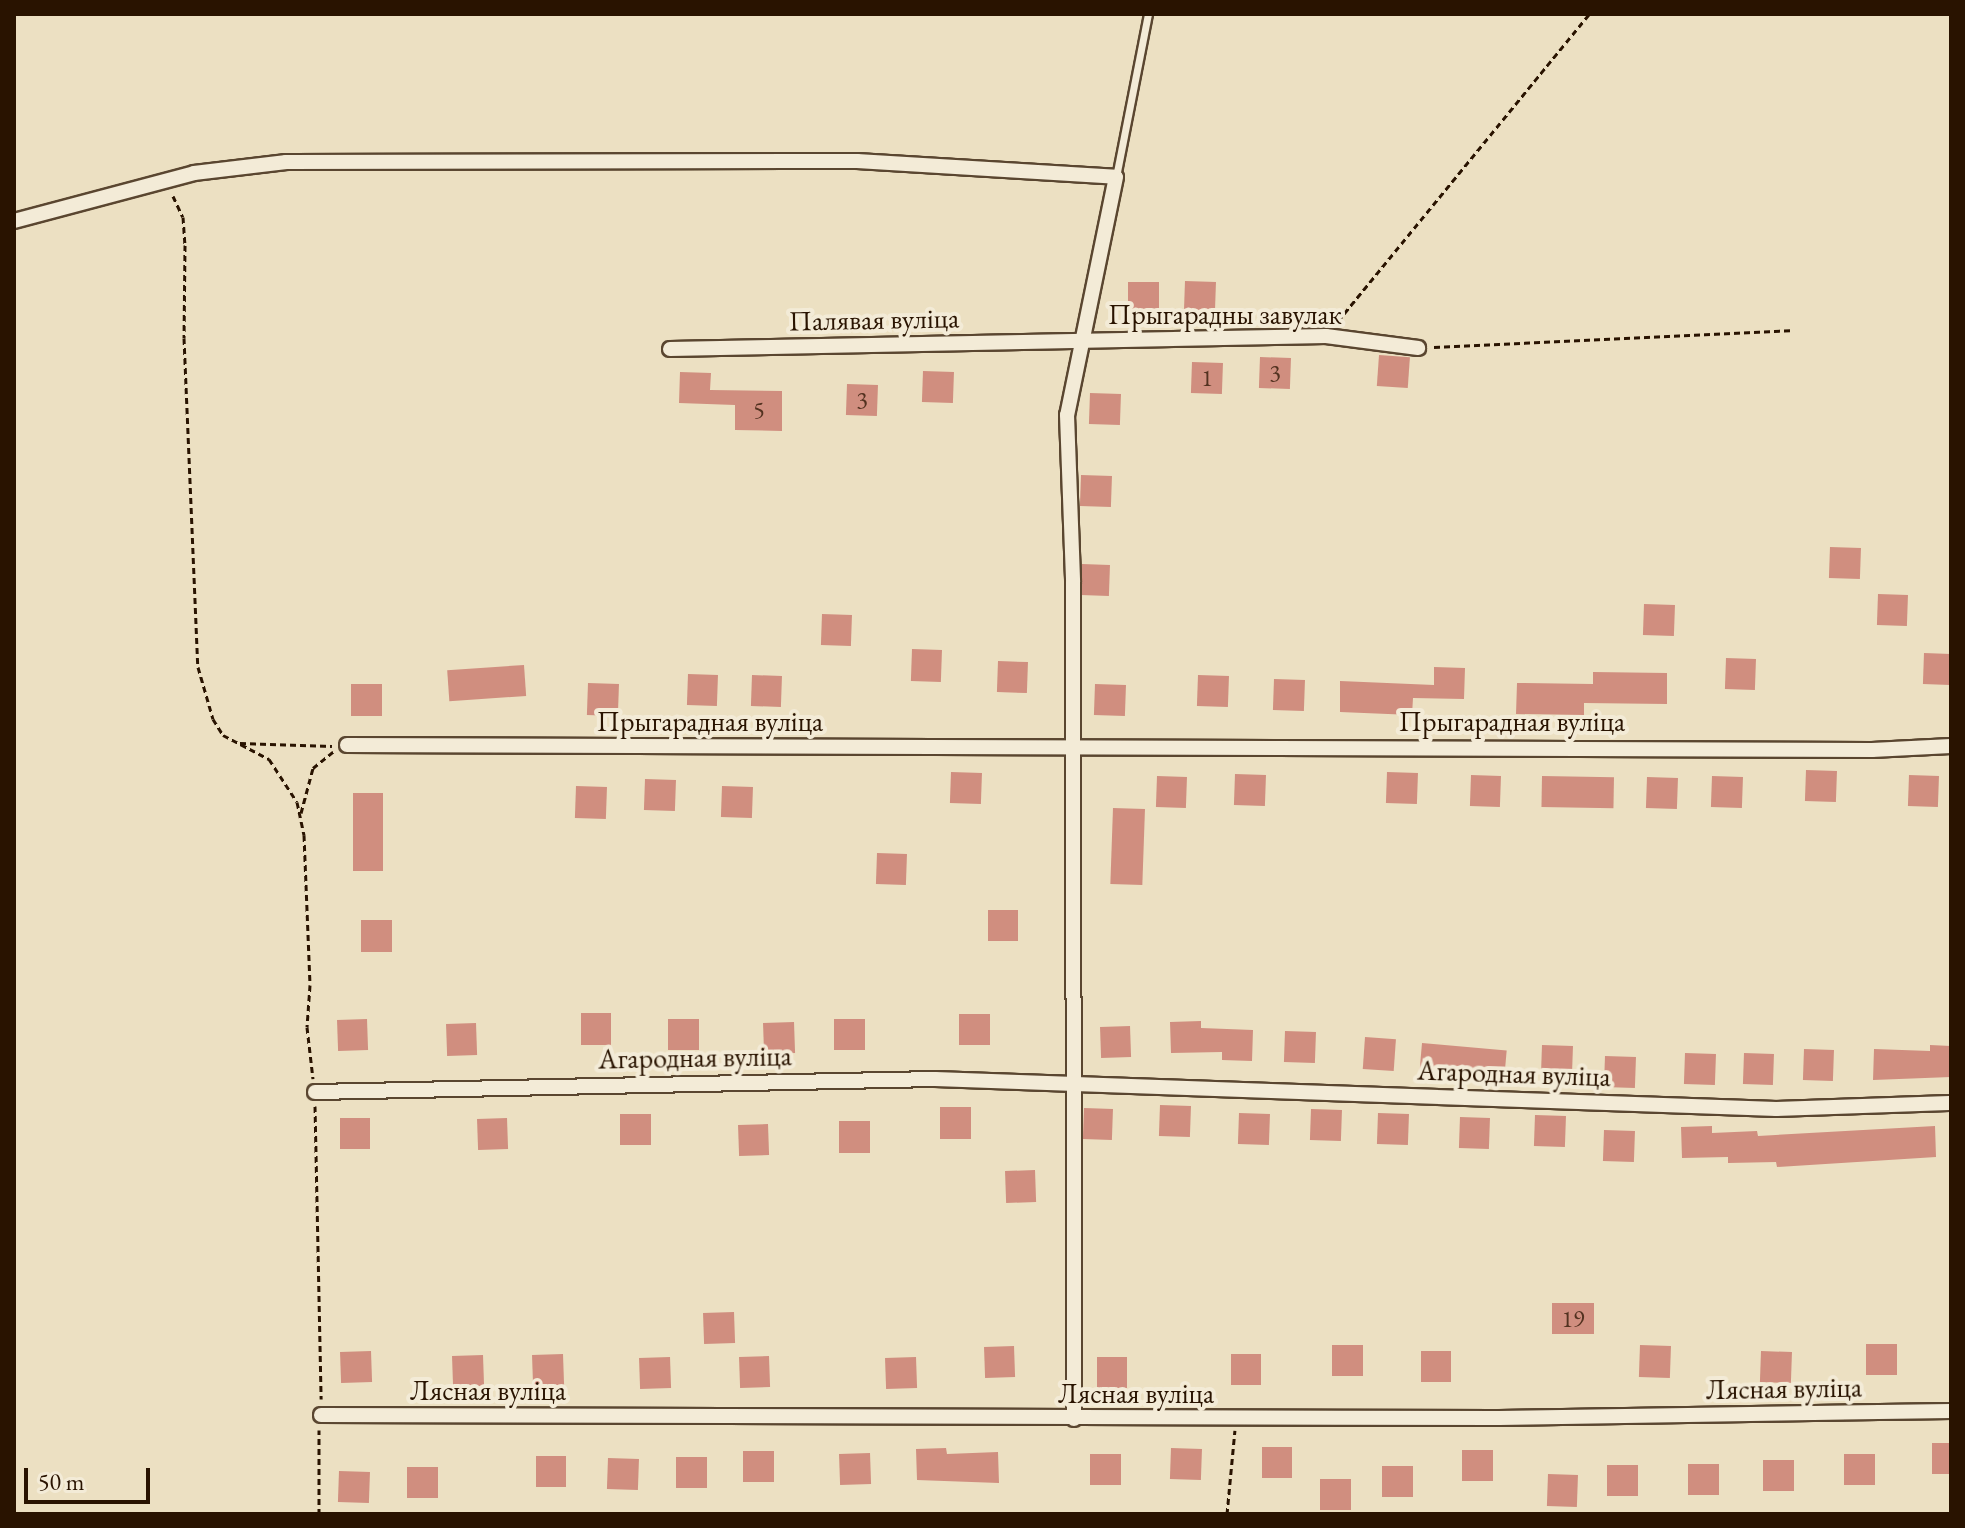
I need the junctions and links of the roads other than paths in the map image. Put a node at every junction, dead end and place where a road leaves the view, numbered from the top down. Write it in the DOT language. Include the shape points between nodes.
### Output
graph roads {
  1 [pos="1148,14"];
  2 [pos="1116,177"];
  3 [pos="14,221"];
  4 [pos="1080,341"];
  5 [pos="1418,348"];
  6 [pos="670,349"];
  7 [pos="347,745"];
  8 [pos="1951,746"];
  9 [pos="1073,748"];
  10 [pos="1076,1086"];
  11 [pos="315,1092"];
  12 [pos="1951,1103"];
  13 [pos="1951,1411"];
  14 [pos="321,1415"];
  15 [pos="1074,1419"];
  1 -- 2 [label="lane"];
  2 -- 3 [label="street" via="857,161 353,161 245,166"];
  2 -- 4 [label="street"];
  4 -- 5 [label="street, Прыгарадны завулак" via="1326,336"];
  4 -- 6 [label="street, Палявая вуліца"];
  4 -- 9 [label="street" via="1067,415"];
  7 -- 9 [label="street, Прыгарадная вуліца"];
  8 -- 9 [label="street, Прыгарадная вуліца"];
  9 -- 10 [label="street"];
  10 -- 11 [label="street, Агародная вуліца" via="935,1079"];
  10 -- 12 [label="street, Агародная вуліца" via="1245,1087 1776,1109"];
  10 -- 15 [label="street"];
  13 -- 15 [label="street, Лясная вуліца"];
  14 -- 15 [label="street, Лясная вуліца"];
}
